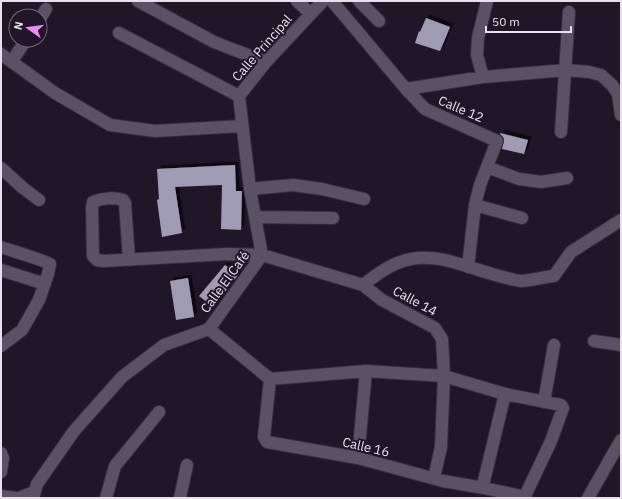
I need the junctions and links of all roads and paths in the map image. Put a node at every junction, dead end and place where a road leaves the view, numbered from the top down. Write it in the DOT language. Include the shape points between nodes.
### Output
graph roads {
  1 [pos="138,1"];
  2 [pos="297,1"];
  3 [pos="323,1"];
  4 [pos="332,1"];
  5 [pos="359,1"];
  6 [pos="487,1"];
  7 [pos="569,12"];
  8 [pos="311,14"];
  9 [pos="380,20"];
  10 [pos="119,33"];
  11 [pos="21,48"];
  12 [pos="1,54"];
  13 [pos="12,62"];
  14 [pos="266,62"];
  15 [pos="566,70"];
  16 [pos="483,77"];
  17 [pos="406,89"];
  18 [pos="620,94"];
  19 [pos="239,96"];
  20 [pos="621,115"];
  21 [pos="242,126"];
  22 [pos="562,132"];
  23 [pos="488,167"];
  24 [pos="1,168"];
  25 [pos="567,178"];
  26 [pos="250,189"];
  27 [pos="364,199"];
  28 [pos="39,200"];
  29 [pos="475,205"];
  30 [pos="255,217"];
  31 [pos="333,218"];
  32 [pos="522,218"];
  33 [pos="621,220"];
  34 [pos="1,247"];
  35 [pos="262,255"];
  36 [pos="129,259"];
  37 [pos="468,267"];
  38 [pos="1,270"];
  39 [pos="45,284"];
  40 [pos="363,285"];
  41 [pos="209,329"];
  42 [pos="594,341"];
  43 [pos="554,345"];
  44 [pos="621,345"];
  45 [pos="1,346"];
  46 [pos="366,371"];
  47 [pos="444,376"];
  48 [pos="270,379"];
  49 [pos="505,394"];
  50 [pos="544,402"];
  51 [pos="159,412"];
  52 [pos="621,440"];
  53 [pos="1,453"];
  54 [pos="358,458"];
  55 [pos="187,465"];
  56 [pos="1,472"];
  57 [pos="434,478"];
  58 [pos="484,481"];
  59 [pos="34,495"];
  60 [pos="1,496"];
  61 [pos="18,498"];
  62 [pos="106,498"];
  63 [pos="180,498"];
  64 [pos="588,498"];
  1 -- 14 [label="street" via="214,42"];
  2 -- 8 [label="street"];
  3 -- 8 [label="street, Calle Principal"];
  4 -- 17 [label="street, Calle 12"];
  5 -- 9 [label="street"];
  6 -- 16 [label="street" via="478,38 477,55"];
  7 -- 15 [label="street"];
  8 -- 14 [label="street, Calle Principal"];
  10 -- 19 [label="street"];
  11 -- 13 [label="street"];
  12 -- 13 [label="street"];
  13 -- 21 [label="street" via="55,93 110,125 155,131"];
  14 -- 19 [label="street, Calle Principal"];
  15 -- 16 [label="street"];
  15 -- 18 [label="street" via="601,75"];
  15 -- 22 [label="street"];
  16 -- 17 [label="street"];
  17 -- 23 [label="street, Calle 12" via="425,109 497,141"];
  18 -- 20 [label="street"];
  19 -- 21 [label="street, Calle El Café"];
  21 -- 26 [label="street, Calle El Café"];
  23 -- 25 [label="street" via="519,179 541,182"];
  23 -- 29 [label="street, Calle 12"];
  24 -- 28 [label="street"];
  26 -- 27 [label="street" via="292,185"];
  26 -- 30 [label="street, Calle El Café"];
  29 -- 32 [label="street"];
  29 -- 37 [label="street, Calle 12"];
  30 -- 31 [label="street"];
  30 -- 35 [label="street, Calle El Café"];
  33 -- 37 [label="street" via="571,252 554,276 521,281"];
  34 -- 39 [label="street" via="47,261 50,264"];
  35 -- 36 [label="street, Calle 14" via="227,254"];
  35 -- 40 [label="street, Calle 14"];
  35 -- 41 [label="street, Calle El Café"];
  36 -- 36 [label="street, Calle 14" via="125,203 118,198 93,202 93,256 103,261"];
  37 -- 40 [label="street" via="424,257 410,259 380,272"];
  38 -- 39 [label="street"];
  39 -- 45 [label="street" via="22,330"];
  40 -- 47 [label="street, Calle 14" via="382,300 435,328 442,339"];
  41 -- 48 [label="street"];
  41 -- 59 [label="street, Calle El Café" via="164,345 122,377 74,431 37,484"];
  42 -- 44 [label="street"];
  43 -- 50 [label="street"];
  46 -- 47 [label="street"];
  46 -- 48 [label="street"];
  46 -- 54 [label="street"];
  47 -- 49 [label="street"];
  47 -- 57 [label="street, Calle 14" via="441,447"];
  48 -- 54 [label="street, Calle 16" via="264,437 267,442"];
  49 -- 50 [label="street"];
  49 -- 58 [label="street"];
  50 -- 57 [label="street, Calle 16" via="561,405 563,408 552,441 526,494 521,496"];
  51 -- 62 [label="street" via="115,466"];
  52 -- 64 [label="street"];
  53 -- 56 [label="street"];
  54 -- 57 [label="street, Calle 16"];
  55 -- 63 [label="street"];
  59 -- 61 [label="street"];
  60 -- 61 [label="street"];
}
